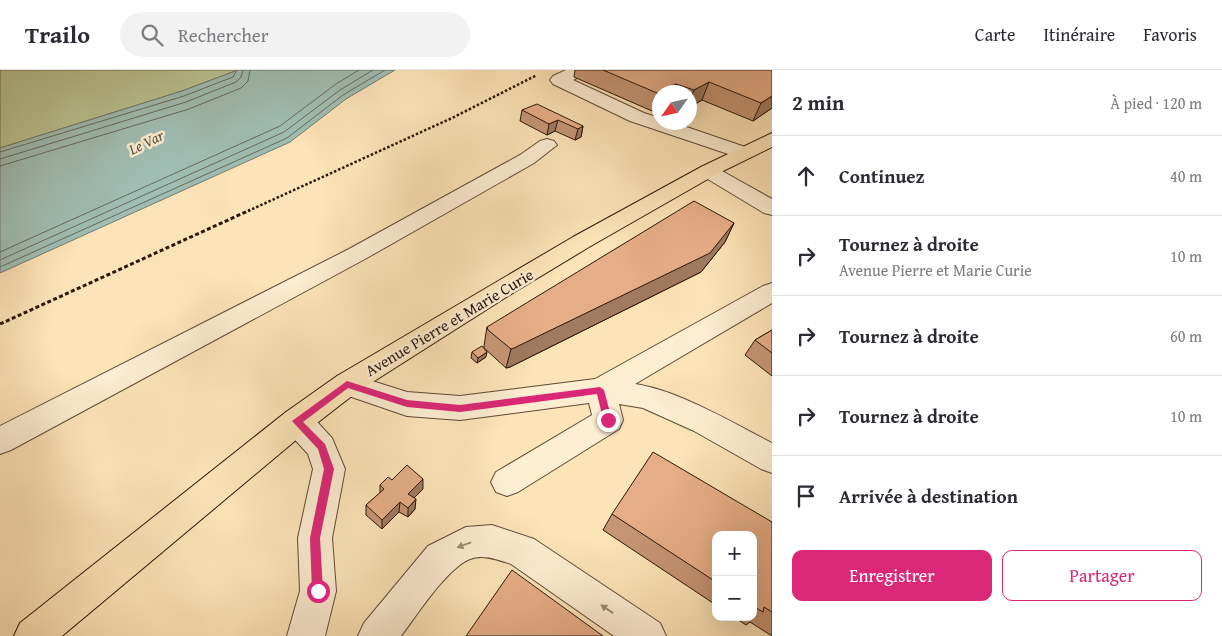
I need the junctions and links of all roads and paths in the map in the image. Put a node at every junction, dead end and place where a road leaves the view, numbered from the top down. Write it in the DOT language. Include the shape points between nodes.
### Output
graph roads {
  1 [pos="579,70"];
  2 [pos="537,75"];
  3 [pos="772,139"];
  4 [pos="547,145"];
  5 [pos="744,153"];
  6 [pos="708,171"];
  7 [pos="772,208"];
  8 [pos="772,292"];
  9 [pos="0,324"];
  10 [pos="347,384"];
  11 [pos="600,390"];
  12 [pos="297,421"];
  13 [pos="0,441"];
  14 [pos="772,459"];
  15 [pos="507,482"];
  16 [pos="33,636"];
  17 [pos="306,636"];
  18 [pos="377,636"];
  19 [pos="647,636"];
  1 -- 5 [label="lane" via="559,80 637,117"];
  2 -- 9 [label="path" via="452,118"];
  3 -- 5 [label="main road, Avenue Pierre et Marie Curie"];
  4 -- 13 [label="lane" via="357,254"];
  5 -- 6 [label="main road, Avenue Pierre et Marie Curie"];
  6 -- 7 [label="lane"];
  6 -- 10 [label="main road, Avenue Pierre et Marie Curie" via="499,290"];
  8 -- 11 [label="lane"];
  10 -- 11 [label="lane" via="407,404 460,408"];
  10 -- 12 [label="main road, Avenue Pierre et Marie Curie"];
  11 -- 14 [label="lane" via="646,397 705,422"];
  11 -- 15 [label="lane" via="608,420"];
  12 -- 16 [label="main road, Avenue Pierre et Marie Curie"];
  12 -- 17 [label="lane" via="321,447 329,469 315,538 318,591"];
  19 -- 18 [label="lane, one-way" via="522,551 492,541 466,543 440,558"];
}
